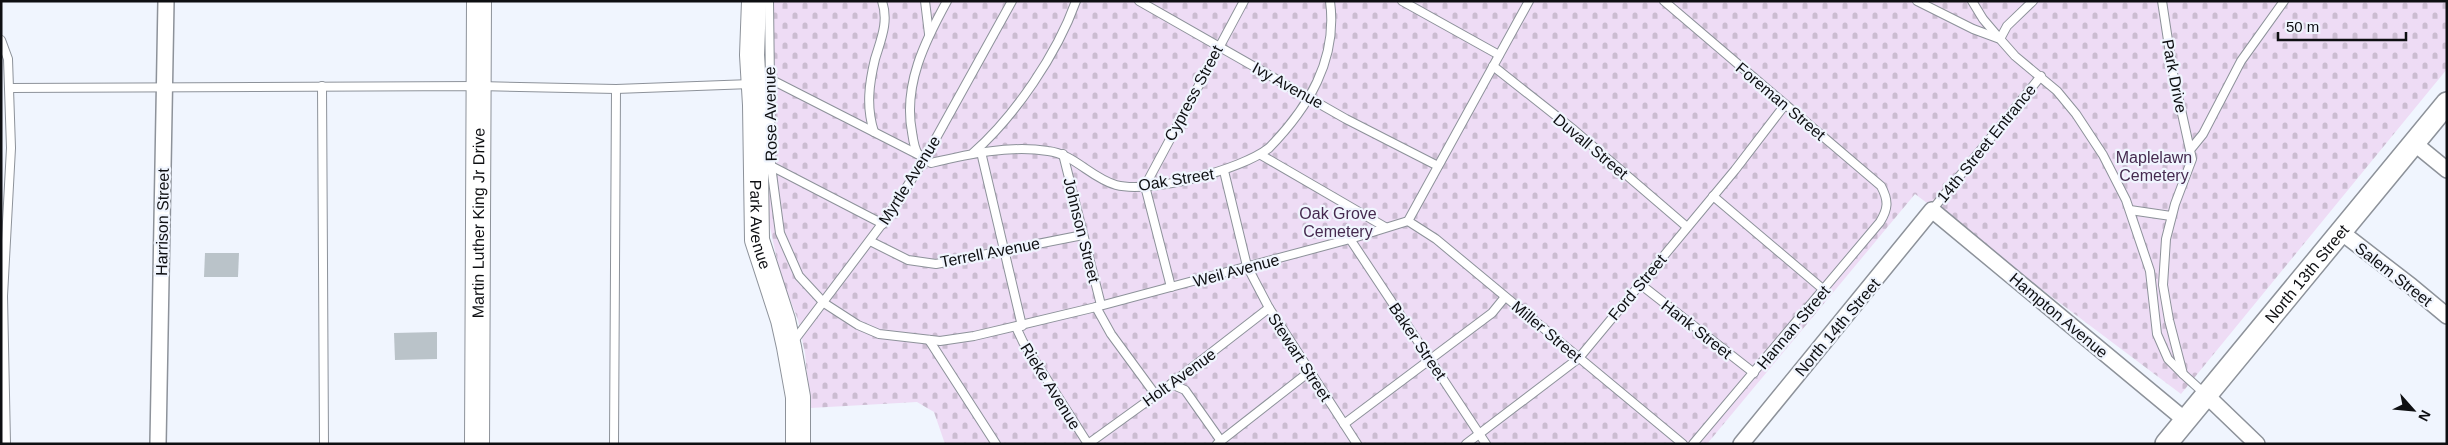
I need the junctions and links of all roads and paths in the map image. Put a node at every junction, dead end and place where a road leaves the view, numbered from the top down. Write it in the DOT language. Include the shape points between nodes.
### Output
graph roads {
  1 [pos="166,1"];
  2 [pos="479,1"];
  3 [pos="754,1"];
  4 [pos="769,1"];
  5 [pos="882,1"];
  6 [pos="925,1"];
  7 [pos="947,1"];
  8 [pos="1012,1"];
  9 [pos="1076,1"];
  10 [pos="1139,1"];
  11 [pos="1244,1"];
  12 [pos="1330,1"];
  13 [pos="1402,1"];
  14 [pos="1529,1"];
  15 [pos="1664,1"];
  16 [pos="1917,1"];
  17 [pos="1972,1"];
  18 [pos="2033,1"];
  19 [pos="2162,1"];
  20 [pos="2284,1"];
  21 [pos="928,34"];
  22 [pos="2000,39"];
  23 [pos="1,40"];
  24 [pos="1218,47"];
  25 [pos="1499,55"];
  26 [pos="1493,66"];
  27 [pos="2040,76"];
  28 [pos="761,82"];
  29 [pos="164,86"];
  30 [pos="322,86"];
  31 [pos="478,86"];
  32 [pos="9,88"];
  33 [pos="616,89"];
  34 [pos="1310,98"];
  35 [pos="2447,103"];
  36 [pos="1784,106"];
  37 [pos="874,132"];
  38 [pos="2414,143"];
  39 [pos="2190,150"];
  40 [pos="977,152"];
  41 [pos="1063,154"];
  42 [pos="1261,155"];
  43 [pos="922,156"];
  44 [pos="771,166"];
  45 [pos="1438,166"];
  46 [pos="2447,170"];
  47 [pos="1224,171"];
  48 [pos="1145,186"];
  49 [pos="1713,196"];
  50 [pos="1888,207"];
  51 [pos="1932,210"];
  52 [pos="2130,210"];
  53 [pos="2171,216"];
  54 [pos="1408,221"];
  55 [pos="882,224"];
  56 [pos="1385,227"];
  57 [pos="1687,227"];
  58 [pos="2341,232"];
  59 [pos="1084,235"];
  60 [pos="1350,239"];
  61 [pos="870,241"];
  62 [pos="1003,249"];
  63 [pos="1247,266"];
  64 [pos="1640,284"];
  65 [pos="1171,287"];
  66 [pos="1824,290"];
  67 [pos="1505,297"];
  68 [pos="824,303"];
  69 [pos="1098,306"];
  70 [pos="1268,308"];
  71 [pos="2447,316"];
  72 [pos="1019,326"];
  73 [pos="929,340"];
  74 [pos="789,348"];
  75 [pos="1579,358"];
  76 [pos="1430,360"];
  77 [pos="1309,372"];
  78 [pos="1754,374"];
  79 [pos="2183,374"];
  80 [pos="1171,384"];
  81 [pos="1155,394"];
  82 [pos="2206,394"];
  83 [pos="2185,420"];
  84 [pos="1344,424"];
  85 [pos="1480,434"];
  86 [pos="1219,442"];
  87 [pos="6,444"];
  88 [pos="158,444"];
  89 [pos="324,444"];
  90 [pos="476,444"];
  91 [pos="614,444"];
  92 [pos="798,444"];
  93 [pos="996,444"];
  94 [pos="1088,444"];
  95 [pos="1357,444"];
  96 [pos="1466,444"];
  97 [pos="1486,444"];
  98 [pos="1683,444"];
  99 [pos="1693,444"];
  100 [pos="1741,444"];
  101 [pos="2166,444"];
  102 [pos="2256,444"];
  1 -- 29 [label="street, Harrison Street"];
  2 -- 31 [label="main road, Martin Luther King Jr Drive"];
  3 -- 28 [label="main road, Park Avenue"];
  4 -- 28 [label="lane, Rose Avenue"];
  5 -- 37 [label="lane" via="884,29 868,98"];
  6 -- 21 [label="lane"];
  7 -- 21 [label="lane"];
  8 -- 43 [label="lane, Myrtle Avenue"];
  9 -- 40 [label="lane" via="1062,32 1031,83"];
  10 -- 24 [label="lane, Ivy Avenue"];
  11 -- 24 [label="lane, Cypress Street"];
  12 -- 34 [label="lane, Oak Street" via="1323,70"];
  13 -- 25 [label="lane"];
  14 -- 25 [label="lane"];
  15 -- 36 [label="lane, Foreman Street"];
  16 -- 22 [label="lane"];
  17 -- 22 [label="lane"];
  18 -- 22 [label="lane" via="2007,26"];
  19 -- 39 [label="lane, Park Drive" via="2172,73"];
  20 -- 39 [label="lane" via="2241,61 2203,134"];
  21 -- 43 [label="lane" via="916,67 911,108 912,134 916,149"];
  22 -- 27 [label="lane"];
  23 -- 32 [label="lane" via="8,59"];
  24 -- 34 [label="lane, Ivy Avenue"];
  24 -- 48 [label="lane, Cypress Street"];
  25 -- 26 [label="lane"];
  26 -- 45 [label="lane"];
  26 -- 57 [label="lane, Duvall Street"];
  27 -- 51 [label="lane, 14th Street Entrance"];
  27 -- 52 [label="lane" via="2067,102 2090,134"];
  28 -- 33 [label="lane"];
  28 -- 37 [label="lane, Oak Street"];
  28 -- 44 [label="lane, Rose Avenue"];
  28 -- 74 [label="main road, Park Avenue" via="755,104 757,240"];
  29 -- 30 [label="lane"];
  29 -- 32 [label="lane"];
  29 -- 88 [label="street, Harrison Street"];
  30 -- 31 [label="lane"];
  30 -- 89 [label="lane"];
  31 -- 33 [label="lane"];
  31 -- 90 [label="main road, Martin Luther King Jr Drive"];
  32 -- 87 [label="lane" via="11,148 3,296"];
  33 -- 91 [label="lane"];
  34 -- 42 [label="lane, Oak Street"];
  34 -- 45 [label="lane, Ivy Avenue"];
  35 -- 38 [label="main road, North 13th Street"];
  36 -- 49 [label="lane, Ford Street"];
  36 -- 50 [label="lane, Foreman Street" via="1881,186"];
  37 -- 43 [label="lane, Oak Street"];
  38 -- 46 [label="street"];
  38 -- 58 [label="main road, North 13th Street"];
  39 -- 53 [label="lane" via="2192,159"];
  40 -- 41 [label="lane, Oak Street" via="1047,150"];
  40 -- 43 [label="lane, Oak Street" via="931,163"];
  40 -- 62 [label="lane, Rieke Avenue"];
  41 -- 48 [label="lane, Oak Street" via="1115,185"];
  41 -- 59 [label="lane, Johnson Street"];
  42 -- 47 [label="lane, Oak Street"];
  42 -- 56 [label="lane"];
  43 -- 55 [label="lane, Myrtle Avenue"];
  44 -- 55 [label="lane"];
  44 -- 68 [label="lane, Rose Avenue" via="780,233 799,276"];
  45 -- 54 [label="lane"];
  47 -- 48 [label="lane, Oak Street"];
  47 -- 63 [label="lane, Stewart Street"];
  48 -- 65 [label="lane"];
  49 -- 57 [label="lane, Ford Street"];
  49 -- 66 [label="lane"];
  50 -- 66 [label="lane, Hannan Street" via="1880,222"];
  51 -- 83 [label="street, Hampton Avenue"];
  51 -- 100 [label="street, North 14th Street"];
  52 -- 53 [label="lane"];
  52 -- 79 [label="lane" via="2150,271 2157,334 2168,359"];
  53 -- 79 [label="lane" via="2164,251 2163,285"];
  54 -- 56 [label="lane, Weil Avenue"];
  54 -- 67 [label="lane, Miller Street" via="1436,239"];
  55 -- 61 [label="lane, Myrtle Avenue"];
  56 -- 60 [label="lane, Weil Avenue"];
  57 -- 64 [label="lane, Ford Street"];
  58 -- 71 [label="street, Salem Street"];
  58 -- 82 [label="main road, North 13th Street"];
  59 -- 62 [label="lane, Terrell Avenue"];
  59 -- 69 [label="lane, Johnson Street"];
  60 -- 63 [label="lane, Weil Avenue"];
  60 -- 76 [label="lane, Baker Street"];
  61 -- 62 [label="lane, Terrell Avenue" via="908,260 928,264"];
  61 -- 68 [label="lane, Myrtle Avenue"];
  62 -- 72 [label="lane, Rieke Avenue"];
  63 -- 65 [label="lane, Weil Avenue"];
  63 -- 70 [label="lane, Stewart Street"];
  64 -- 75 [label="lane, Ford Street"];
  64 -- 78 [label="lane, Hank Street"];
  65 -- 69 [label="lane, Weil Avenue"];
  66 -- 78 [label="lane, Hannan Street"];
  67 -- 75 [label="lane, Miller Street"];
  67 -- 76 [label="lane" via="1492,313"];
  68 -- 73 [label="lane, Weil Avenue" via="879,334"];
  68 -- 74 [label="lane, Myrtle Avenue"];
  69 -- 72 [label="lane, Weil Avenue"];
  69 -- 81 [label="lane, Johnson Street" via="1111,334"];
  70 -- 77 [label="lane, Stewart Street"];
  70 -- 80 [label="lane, Holt Avenue"];
  72 -- 73 [label="lane, Weil Avenue" via="957,339"];
  72 -- 94 [label="lane, Rieke Avenue" via="1023,342"];
  73 -- 93 [label="lane"];
  74 -- 92 [label="main road, Park Avenue" via="798,397"];
  75 -- 85 [label="lane, Ford Street"];
  75 -- 98 [label="lane, Miller Street"];
  76 -- 84 [label="lane"];
  76 -- 85 [label="lane, Baker Street"];
  77 -- 84 [label="lane, Stewart Street"];
  77 -- 86 [label="lane"];
  78 -- 99 [label="lane, Hannan Street"];
  79 -- 82 [label="lane"];
  80 -- 81 [label="lane, Holt Avenue"];
  80 -- 86 [label="lane" via="1185,390"];
  81 -- 94 [label="lane, Holt Avenue"];
  82 -- 83 [label="main road, North 13th Street"];
  82 -- 102 [label="street"];
  83 -- 101 [label="main road, North 13th Street"];
  84 -- 95 [label="lane, Stewart Street"];
  85 -- 96 [label="lane, Ford Street"];
  85 -- 97 [label="lane, Baker Street"];
}
